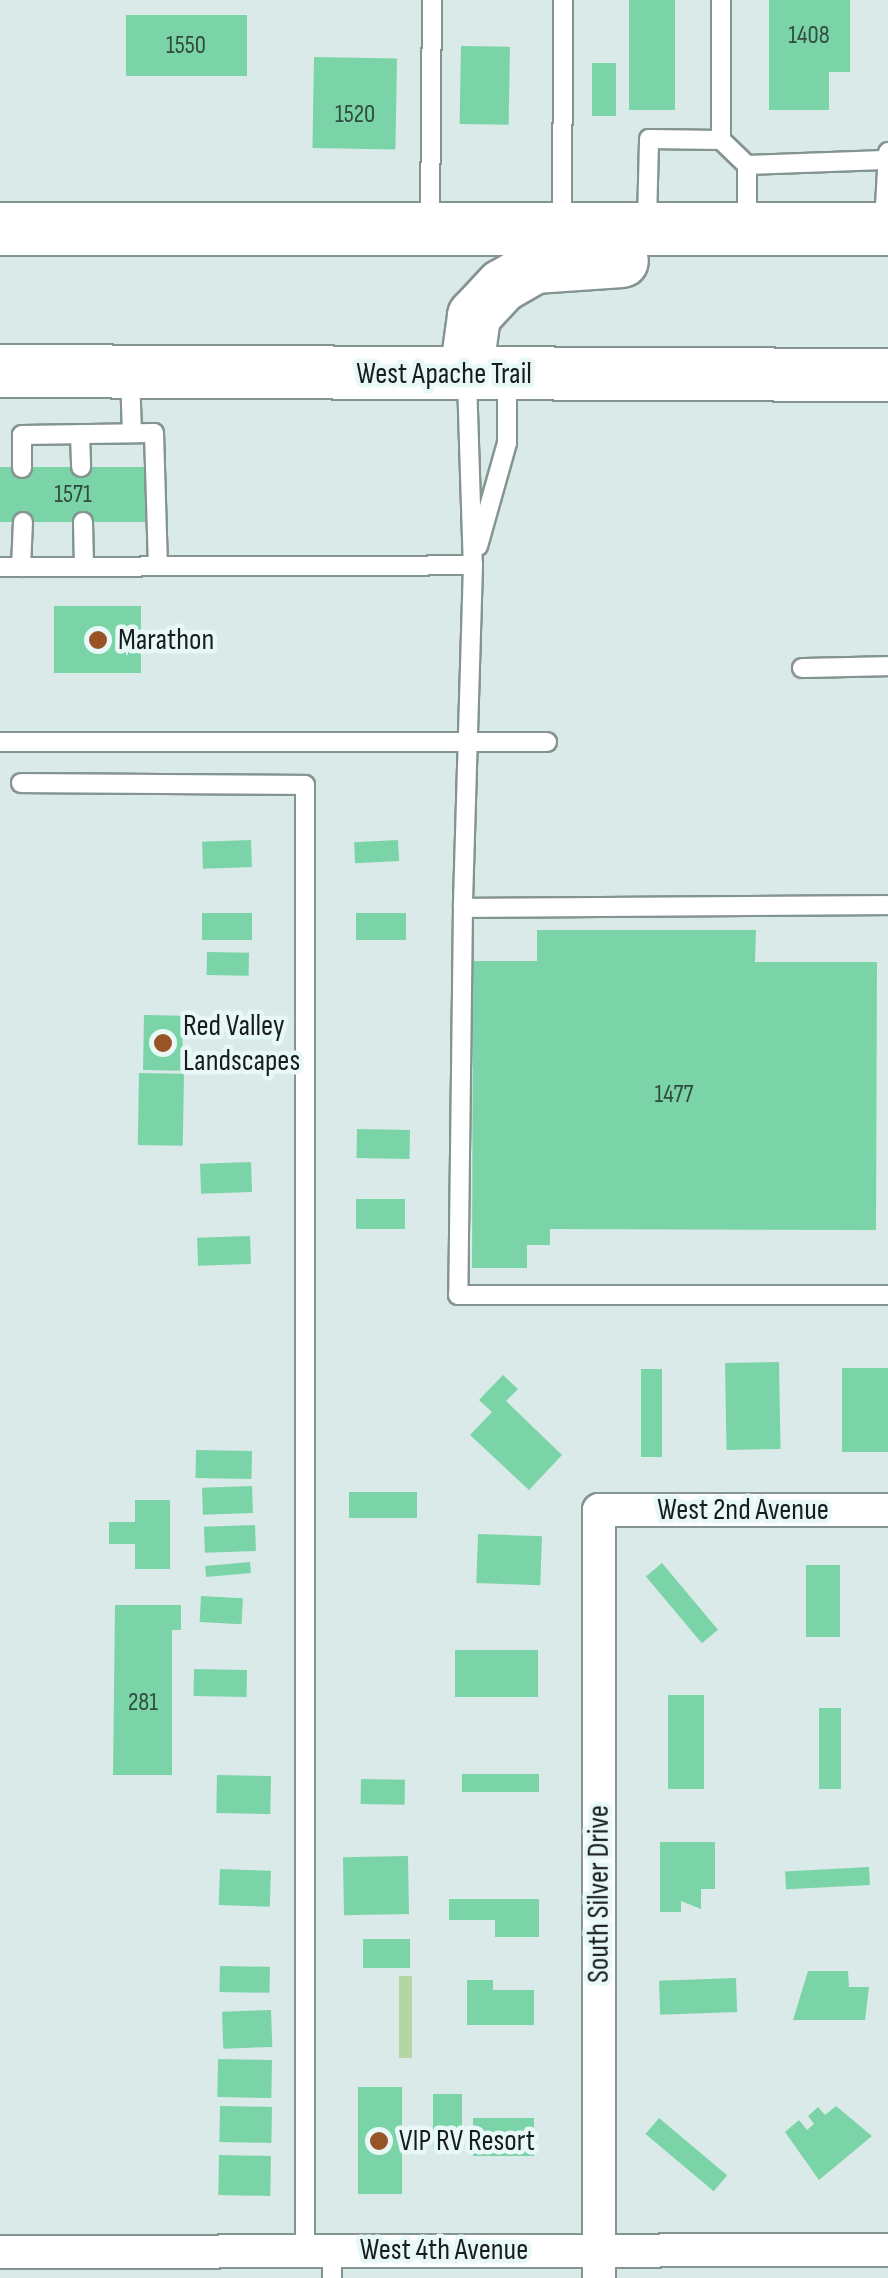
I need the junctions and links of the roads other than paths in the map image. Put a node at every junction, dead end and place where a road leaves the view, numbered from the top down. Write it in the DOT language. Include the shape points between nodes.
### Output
graph roads {
  1 [pos="432,0"];
  2 [pos="564,0"];
  3 [pos="720,0"];
  4 [pos="721,140"];
  5 [pos="886,156"];
  6 [pos="747,165"];
  7 [pos="0,229"];
  8 [pos="430,229"];
  9 [pos="562,229"];
  10 [pos="647,229"];
  11 [pos="746,229"];
  12 [pos="886,229"];
  13 [pos="0,371"];
  14 [pos="130,372"];
  15 [pos="487,374"];
  16 [pos="888,376"];
  17 [pos="132,433"];
  18 [pos="80,434"];
  19 [pos="81,467"];
  20 [pos="22,468"];
  21 [pos="23,522"];
  22 [pos="83,522"];
  23 [pos="158,565"];
  24 [pos="472,565"];
  25 [pos="84,566"];
  26 [pos="0,567"];
  27 [pos="22,567"];
  28 [pos="888,666"];
  29 [pos="802,668"];
  30 [pos="0,742"];
  31 [pos="467,742"];
  32 [pos="547,742"];
  33 [pos="22,783"];
  34 [pos="888,905"];
  35 [pos="463,908"];
  36 [pos="888,1295"];
  37 [pos="598,1510"];
  38 [pos="888,1510"];
  39 [pos="888,2250"];
  40 [pos="0,2252"];
  41 [pos="323,2260"];
  42 [pos="599,2264"];
  1 -- 8 [label="lane"];
  2 -- 9 [label="lane"];
  3 -- 4 [label="lane"];
  4 -- 6 [label="lane"];
  4 -- 10 [label="lane" via="649,139"];
  5 -- 6 [label="lane"];
  5 -- 12 [label="lane"];
  6 -- 11 [label="lane"];
  7 -- 8 [label="main road"];
  8 -- 9 [label="main road"];
  9 -- 10 [label="main road"];
  10 -- 11 [label="main road"];
  11 -- 12 [label="main road"];
  12 -- 15 [label="main road" via="812,256 535,267 502,286 474,316"];
  13 -- 14 [label="main road, West Apache Trail"];
  14 -- 15 [label="main road, West Apache Trail"];
  14 -- 17 [label="lane"];
  15 -- 16 [label="main road, West Apache Trail"];
  15 -- 24 [label="lane"];
  15 -- 24 [label="lane" via="507,443"];
  17 -- 18 [label="lane"];
  17 -- 23 [label="lane" via="154,433"];
  18 -- 19 [label="lane"];
  18 -- 20 [label="lane" via="22,436"];
  21 -- 27 [label="lane"];
  22 -- 25 [label="lane"];
  23 -- 24 [label="lane"];
  23 -- 25 [label="lane"];
  24 -- 31 [label="lane"];
  25 -- 27 [label="lane"];
  26 -- 27 [label="lane"];
  28 -- 29 [label="lane"];
  30 -- 31 [label="lane"];
  31 -- 32 [label="lane"];
  31 -- 35 [label="lane"];
  33 -- 41 [label="lane" via="305,784"];
  34 -- 35 [label="lane"];
  35 -- 36 [label="lane" via="458,1295"];
  37 -- 38 [label="street, West 2nd Avenue"];
  37 -- 42 [label="street, South Silver Drive"];
  39 -- 42 [label="street, West 4th Avenue"];
  40 -- 41 [label="street, West 4th Avenue"];
  41 -- 42 [label="street, West 4th Avenue"];
}
